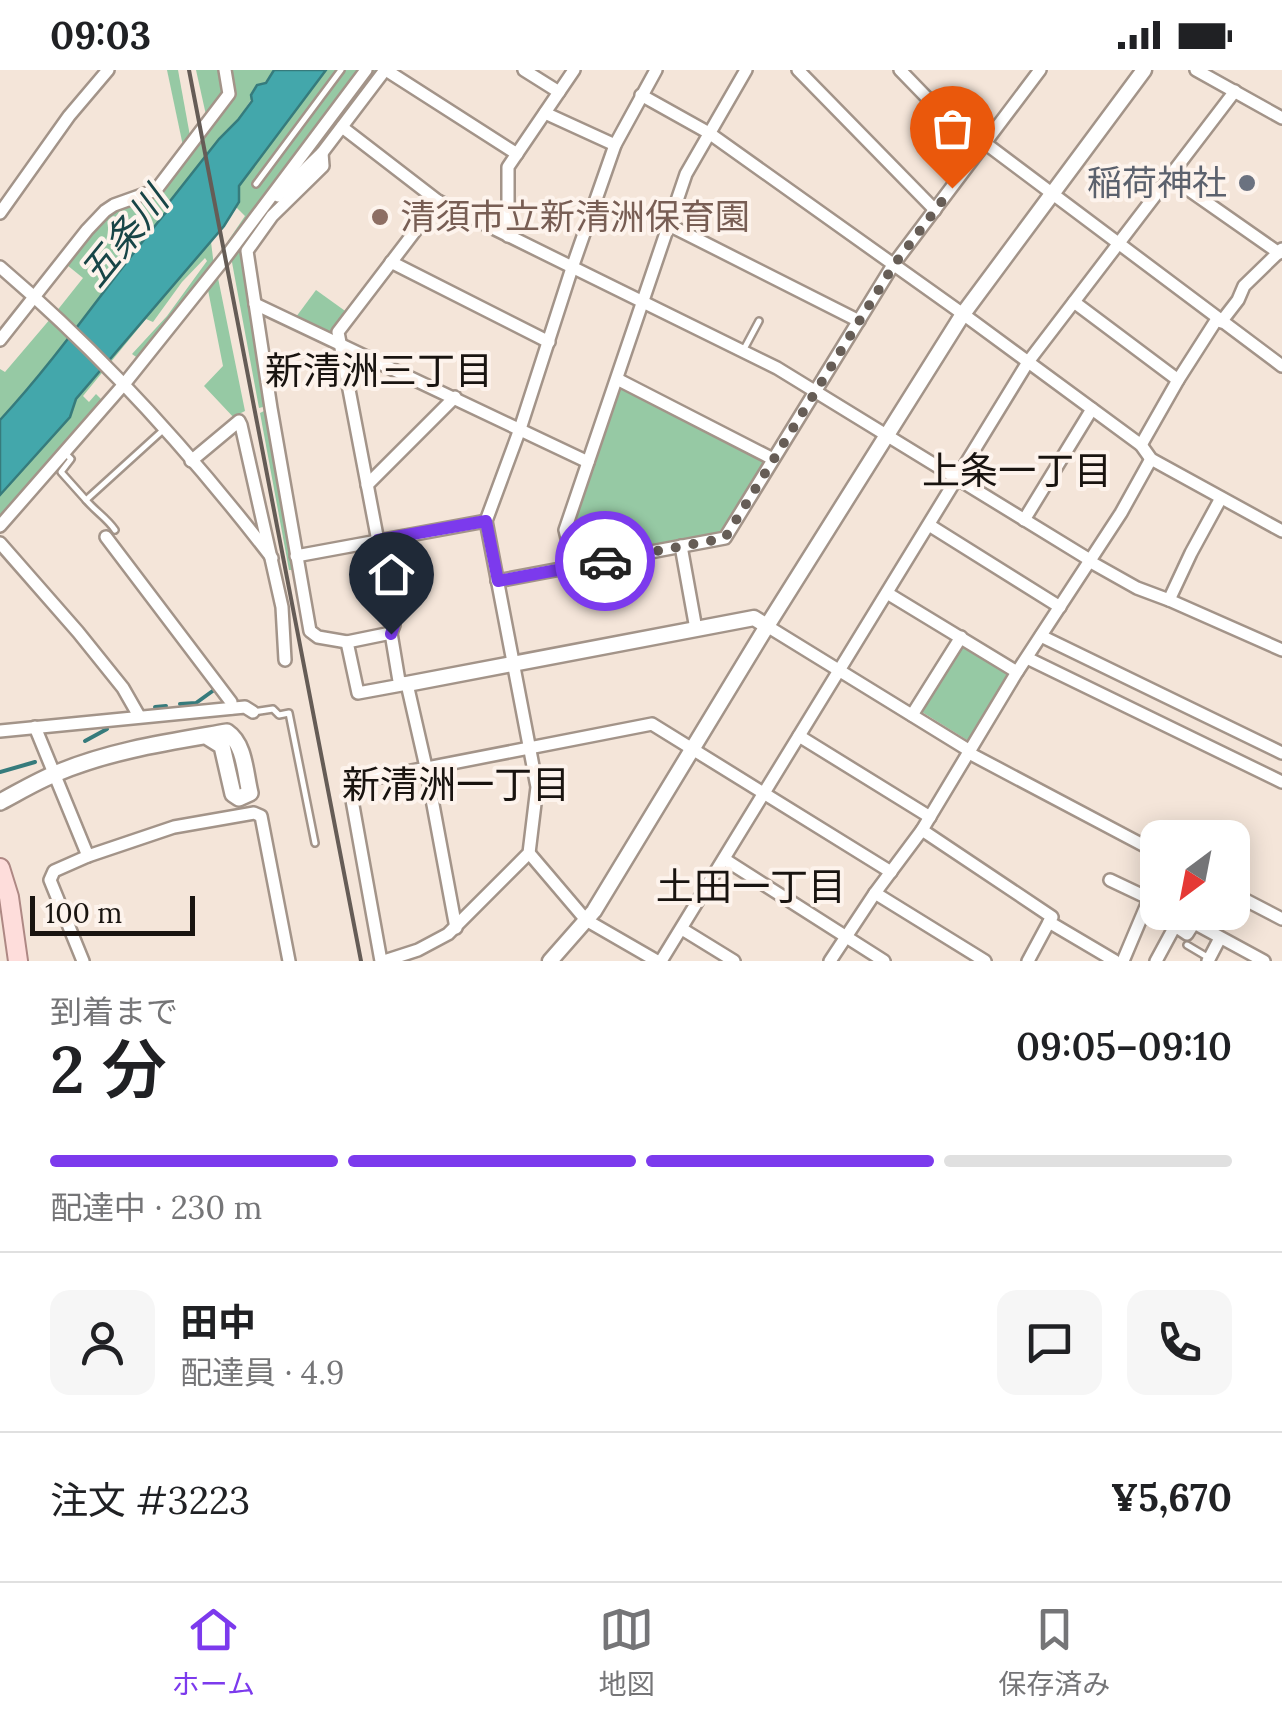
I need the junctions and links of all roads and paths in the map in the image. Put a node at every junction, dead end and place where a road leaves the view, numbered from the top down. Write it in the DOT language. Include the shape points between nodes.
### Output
graph roads {
  1 [pos="108,70"];
  2 [pos="225,70"];
  3 [pos="341,70"];
  4 [pos="366,70"];
  5 [pos="385,70"];
  6 [pos="524,70"];
  7 [pos="574,70"];
  8 [pos="656,70"];
  9 [pos="746,70"];
  10 [pos="798,70"];
  11 [pos="900,70"];
  12 [pos="1144,70"];
  13 [pos="1196,70"];
  14 [pos="1034,72"];
  15 [pos="1234,91"];
  16 [pos="559,92"];
  17 [pos="640,95"];
  18 [pos="545,113"];
  19 [pos="1282,118"];
  20 [pos="342,127"];
  21 [pos="709,133"];
  22 [pos="985,144"];
  23 [pos="615,145"];
  24 [pos="322,153"];
  25 [pos="517,154"];
  26 [pos="1169,176"];
  27 [pos="256,184"];
  28 [pos="1052,193"];
  29 [pos="438,201"];
  30 [pos="265,203"];
  31 [pos="935,210"];
  32 [pos="0,213"];
  33 [pos="670,225"];
  34 [pos="508,236"];
  35 [pos="1118,244"];
  36 [pos="1280,251"];
  37 [pos="391,262"];
  38 [pos="894,265"];
  39 [pos="0,266"];
  40 [pos="572,268"];
  41 [pos="38,299"];
  42 [pos="644,301"];
  43 [pos="1074,302"];
  44 [pos="255,304"];
  45 [pos="963,314"];
  46 [pos="859,320"];
  47 [pos="759,321"];
  48 [pos="1219,321"];
  49 [pos="0,340"];
  50 [pos="549,342"];
  51 [pos="340,343"];
  52 [pos="743,351"];
  53 [pos="1028,362"];
  54 [pos="1282,366"];
  55 [pos="122,380"];
  56 [pos="617,380"];
  57 [pos="1178,380"];
  58 [pos="816,390"];
  59 [pos="454,397"];
  60 [pos="1092,409"];
  61 [pos="164,429"];
  62 [pos="520,429"];
  63 [pos="887,435"];
  64 [pos="1142,445"];
  65 [pos="65,453"];
  66 [pos="773,459"];
  67 [pos="1151,459"];
  68 [pos="192,460"];
  69 [pos="588,462"];
  70 [pos="958,478"];
  71 [pos="367,485"];
  72 [pos="1221,498"];
  73 [pos="86,500"];
  74 [pos="1024,520"];
  75 [pos="486,521"];
  76 [pos="0,526"];
  77 [pos="929,526"];
  78 [pos="1282,532"];
  79 [pos="111,534"];
  80 [pos="378,540"];
  81 [pos="0,543"];
  82 [pos="680,546"];
  83 [pos="296,556"];
  84 [pos="272,558"];
  85 [pos="1090,561"];
  86 [pos="574,566"];
  87 [pos="498,581"];
  88 [pos="888,593"];
  89 [pos="1170,600"];
  90 [pos="1060,607"];
  91 [pos="767,626"];
  92 [pos="696,629"];
  93 [pos="391,634"];
  94 [pos="1042,636"];
  95 [pos="961,637"];
  96 [pos="346,642"];
  97 [pos="1282,650"];
  98 [pos="1027,658"];
  99 [pos="285,660"];
  100 [pos="512,664"];
  101 [pos="840,670"];
  102 [pos="1017,672"];
  103 [pos="406,684"];
  104 [pos="232,708"];
  105 [pos="253,712"];
  106 [pos="912,715"];
  107 [pos="139,716"];
  108 [pos="35,727"];
  109 [pos="0,730"];
  110 [pos="206,736"];
  111 [pos="799,736"];
  112 [pos="530,748"];
  113 [pos="693,750"];
  114 [pos="969,752"];
  115 [pos="1282,753"];
  116 [pos="426,767"];
  117 [pos="54,774"];
  118 [pos="1282,782"];
  119 [pos="765,793"];
  120 [pos="0,802"];
  121 [pos="930,817"];
  122 [pos="922,830"];
  123 [pos="315,844"];
  124 [pos="1140,844"];
  125 [pos="529,853"];
  126 [pos="88,856"];
  127 [pos="724,859"];
  128 [pos="0,868"];
  129 [pos="891,872"];
  130 [pos="1110,880"];
  131 [pos="876,892"];
  132 [pos="1140,894"];
  133 [pos="1250,903"];
  134 [pos="1140,918"];
  135 [pos="586,920"];
  136 [pos="1282,920"];
  137 [pos="1050,922"];
  138 [pos="456,928"];
  139 [pos="682,929"];
  140 [pos="1173,930"];
  141 [pos="1210,930"];
  142 [pos="847,936"];
  143 [pos="1220,938"];
  144 [pos="1187,944"];
  145 [pos="1208,959"];
  146 [pos="18,961"];
  147 [pos="83,961"];
  148 [pos="289,961"];
  149 [pos="383,961"];
  150 [pos="550,961"];
  151 [pos="659,961"];
  152 [pos="734,961"];
  153 [pos="830,961"];
  154 [pos="884,961"];
  155 [pos="985,961"];
  156 [pos="1028,961"];
  157 [pos="1115,961"];
  158 [pos="1123,961"];
  159 [pos="1156,961"];
  160 [pos="1264,961"];
  1 -- 32 [label="street"];
  2 -- 41 [label="street" via="229,94 156,190 105,211"];
  3 -- 27 [label="lane"];
  4 -- 30 [label="street"];
  5 -- 20 [label="street"];
  5 -- 25 [label="street"];
  6 -- 16 [label="street"];
  7 -- 16 [label="street"];
  8 -- 17 [label="street"];
  9 -- 21 [label="street"];
  10 -- 31 [label="street"];
  11 -- 22 [label="street"];
  12 -- 28 [label="street"];
  13 -- 15 [label="street"];
  14 -- 22 [label="street"];
  15 -- 19 [label="street"];
  15 -- 26 [label="street"];
  16 -- 18 [label="street"];
  17 -- 21 [label="street"];
  17 -- 23 [label="street"];
  18 -- 23 [label="street"];
  18 -- 25 [label="street"];
  20 -- 24 [label="street"];
  20 -- 29 [label="street"];
  21 -- 33 [label="street" via="686,174"];
  21 -- 38 [label="street"];
  22 -- 28 [label="street"];
  22 -- 31 [label="street"];
  23 -- 40 [label="street"];
  24 -- 30 [label="street"];
  24 -- 44 [label="street" via="323,166 247,251"];
  25 -- 34 [label="street" via="508,167"];
  26 -- 35 [label="street"];
  26 -- 36 [label="street"];
  28 -- 35 [label="street"];
  28 -- 45 [label="street"];
  29 -- 34 [label="street"];
  29 -- 37 [label="street"];
  30 -- 55 [label="street"];
  31 -- 38 [label="street"];
  33 -- 42 [label="street"];
  33 -- 46 [label="street"];
  34 -- 40 [label="street"];
  35 -- 43 [label="street"];
  35 -- 48 [label="street"];
  36 -- 48 [label="street"];
  37 -- 50 [label="street"];
  37 -- 51 [label="street" via="338,332"];
  38 -- 45 [label="street"];
  38 -- 46 [label="street"];
  39 -- 41 [label="street"];
  40 -- 42 [label="street"];
  40 -- 50 [label="street"];
  41 -- 49 [label="street"];
  41 -- 55 [label="street"];
  42 -- 52 [label="street"];
  42 -- 56 [label="street"];
  43 -- 53 [label="street"];
  43 -- 57 [label="street"];
  44 -- 51 [label="street"];
  44 -- 83 [label="street"];
  45 -- 53 [label="street"];
  45 -- 63 [label="street"];
  46 -- 58 [label="street"];
  47 -- 52 [label="lane"];
  48 -- 54 [label="street"];
  48 -- 57 [label="street"];
  50 -- 62 [label="street"];
  51 -- 59 [label="street"];
  51 -- 71 [label="street"];
  52 -- 58 [label="street"];
  53 -- 60 [label="street"];
  53 -- 70 [label="street"];
  55 -- 61 [label="street"];
  55 -- 65 [label="street"];
  56 -- 66 [label="street"];
  56 -- 69 [label="street"];
  57 -- 64 [label="street"];
  58 -- 63 [label="street"];
  58 -- 66 [label="street"];
  59 -- 62 [label="street"];
  59 -- 71 [label="street"];
  60 -- 64 [label="street"];
  60 -- 74 [label="street"];
  61 -- 68 [label="street"];
  61 -- 73 [label="lane"];
  62 -- 69 [label="street"];
  62 -- 75 [label="street"];
  63 -- 70 [label="street"];
  63 -- 91 [label="street"];
  64 -- 67 [label="street"];
  65 -- 73 [label="lane" via="71,458 61,472"];
  65 -- 76 [label="street"];
  66 -- 82 [label="street" via="725,538"];
  67 -- 72 [label="street"];
  67 -- 85 [label="street"];
  68 -- 84 [label="street"];
  68 -- 84 [label="street" via="238,421 242,425"];
  69 -- 86 [label="street" via="565,530"];
  70 -- 74 [label="street"];
  70 -- 77 [label="street"];
  71 -- 80 [label="street"];
  72 -- 78 [label="street"];
  72 -- 89 [label="street"];
  73 -- 79 [label="lane" via="108,519"];
  74 -- 85 [label="street"];
  75 -- 80 [label="street"];
  75 -- 87 [label="street"];
  77 -- 88 [label="street"];
  77 -- 90 [label="street"];
  79 -- 104 [label="street"];
  80 -- 83 [label="street"];
  80 -- 93 [label="street"];
  81 -- 107 [label="street" via="123,688"];
  82 -- 86 [label="street"];
  82 -- 92 [label="street"];
  83 -- 96 [label="street" via="310,632"];
  84 -- 99 [label="street"];
  85 -- 89 [label="street"];
  85 -- 90 [label="street"];
  86 -- 87 [label="street"];
  87 -- 100 [label="street"];
  88 -- 95 [label="street"];
  88 -- 101 [label="street"];
  89 -- 97 [label="street"];
  90 -- 94 [label="street"];
  91 -- 92 [label="street" via="754,618"];
  91 -- 101 [label="street"];
  91 -- 113 [label="street"];
  92 -- 100 [label="street"];
  93 -- 96 [label="street"];
  93 -- 103 [label="street" via="398,681"];
  94 -- 98 [label="street"];
  94 -- 115 [label="street"];
  95 -- 102 [label="street"];
  95 -- 106 [label="street"];
  96 -- 103 [label="street" via="358,693"];
  98 -- 102 [label="street"];
  98 -- 118 [label="street"];
  100 -- 103 [label="street"];
  100 -- 112 [label="street"];
  101 -- 106 [label="street"];
  101 -- 111 [label="street"];
  102 -- 114 [label="street"];
  103 -- 116 [label="street"];
  104 -- 105 [label="street"];
  104 -- 107 [label="street"];
  105 -- 123 [label="lane" via="289,713"];
  106 -- 114 [label="street"];
  107 -- 108 [label="street"];
  108 -- 109 [label="street"];
  108 -- 117 [label="street"];
  110 -- 117 [label="main road" via="134,748"];
  111 -- 119 [label="street"];
  111 -- 121 [label="street"];
  112 -- 113 [label="street" via="652,724"];
  112 -- 116 [label="street"];
  112 -- 125 [label="street" via="538,786"];
  113 -- 119 [label="street"];
  113 -- 135 [label="street"];
  114 -- 121 [label="street"];
  114 -- 124 [label="street"];
  116 -- 138 [label="street"];
  116 -- 149 [label="street" via="355,782 350,789"];
  117 -- 120 [label="main road"];
  117 -- 126 [label="street"];
  119 -- 127 [label="street"];
  119 -- 129 [label="street"];
  121 -- 122 [label="street"];
  122 -- 129 [label="street"];
  122 -- 137 [label="street" via="1052,917"];
  125 -- 135 [label="street"];
  125 -- 138 [label="street"];
  126 -- 147 [label="street" via="54,871 50,880"];
  126 -- 148 [label="street" via="174,827 261,816"];
  127 -- 139 [label="street"];
  127 -- 142 [label="street"];
  128 -- 146 [label="main road"];
  129 -- 131 [label="street"];
  130 -- 132 [label="street"];
  131 -- 142 [label="street"];
  131 -- 155 [label="street"];
  133 -- 136 [label="street"];
  134 -- 158 [label="street"];
  135 -- 150 [label="street"];
  135 -- 151 [label="street"];
  137 -- 156 [label="street"];
  137 -- 157 [label="street"];
  138 -- 149 [label="street"];
  139 -- 151 [label="street"];
  139 -- 152 [label="street"];
  140 -- 159 [label="street"];
  141 -- 143 [label="street"];
  142 -- 153 [label="street"];
  142 -- 154 [label="street"];
  143 -- 145 [label="street"];
  143 -- 160 [label="street"];
  144 -- 145 [label="lane"];
}
